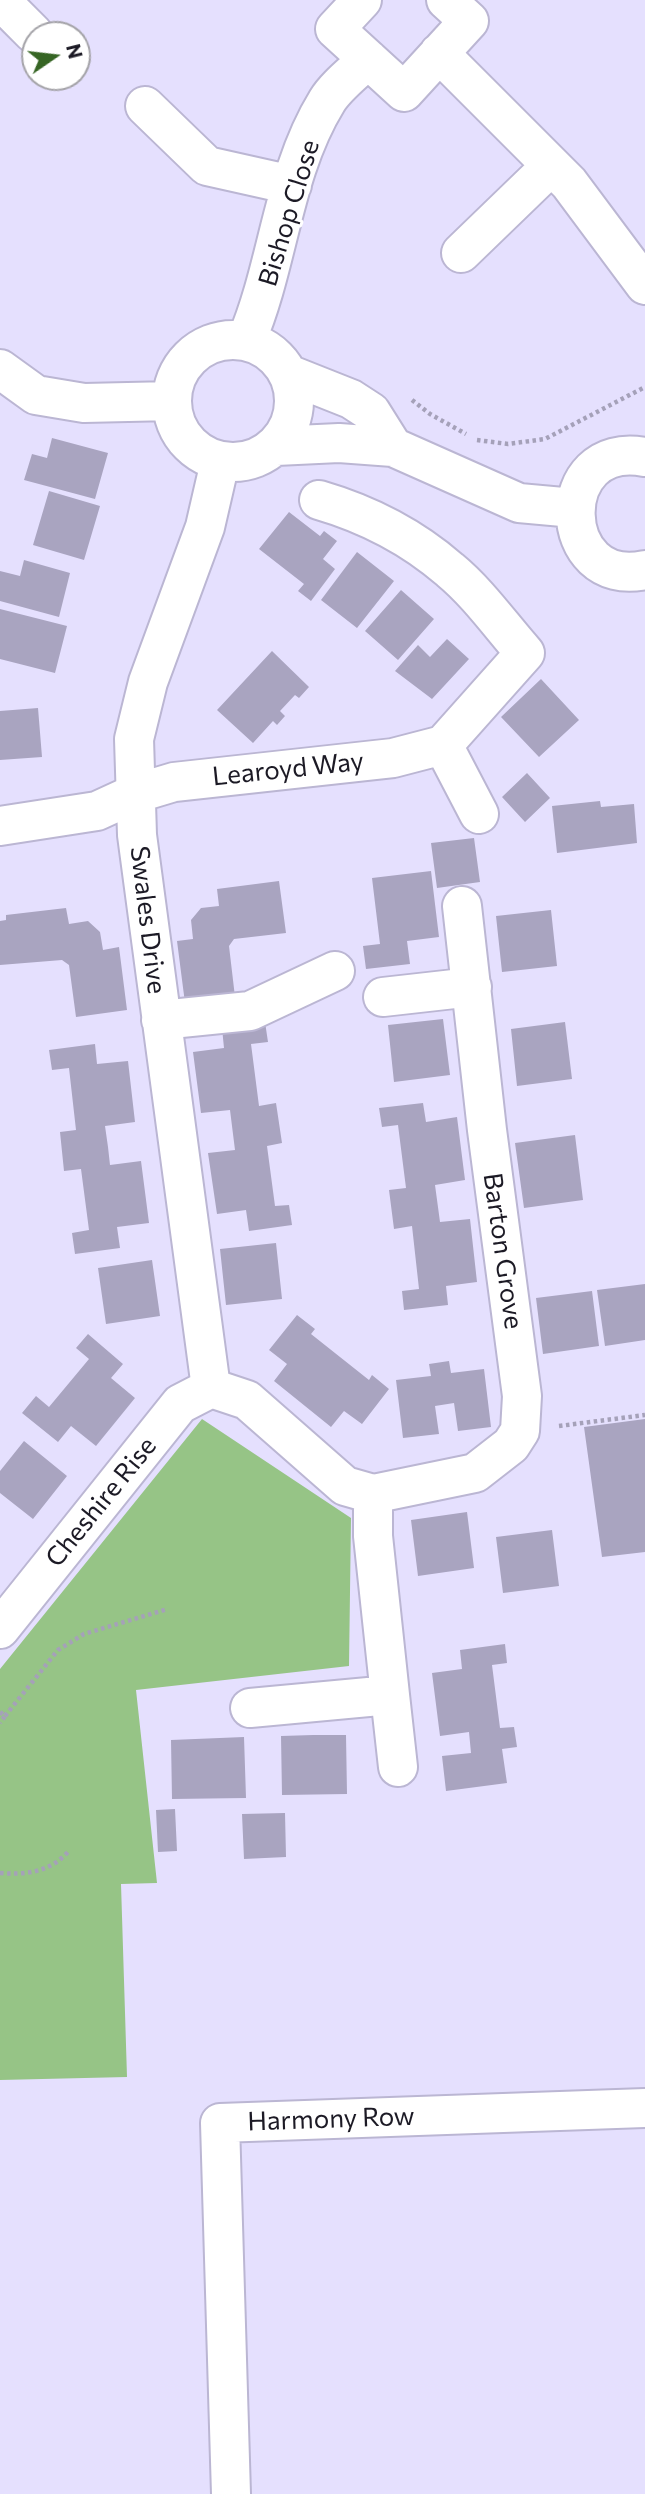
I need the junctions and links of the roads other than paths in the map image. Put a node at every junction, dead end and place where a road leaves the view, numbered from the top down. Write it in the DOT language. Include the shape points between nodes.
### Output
graph roads {
  1 [pos="0,0"];
  2 [pos="362,0"];
  3 [pos="446,0"];
  4 [pos="21,21"];
  5 [pos="439,53"];
  6 [pos="368,59"];
  7 [pos="145,106"];
  8 [pos="551,166"];
  9 [pos="292,185"];
  10 [pos="461,253"];
  11 [pos="640,268"];
  12 [pos="246,341"];
  13 [pos="0,369"];
  14 [pos="288,373"];
  15 [pos="172,401"];
  16 [pos="276,446"];
  17 [pos="393,447"];
  18 [pos="641,453"];
  19 [pos="220,461"];
  20 [pos="318,500"];
  21 [pos="574,508"];
  22 [pos="645,570"];
  23 [pos="443,745"];
  24 [pos="134,794"];
  25 [pos="479,814"];
  26 [pos="0,826"];
  27 [pos="462,906"];
  28 [pos="335,971"];
  29 [pos="472,987"];
  30 [pos="383,997"];
  31 [pos="161,1020"];
  32 [pos="211,1388"];
  33 [pos="373,1494"];
  34 [pos="0,1629"];
  35 [pos="390,1695"];
  36 [pos="250,1708"];
  37 [pos="398,1767"];
  38 [pos="645,2108"];
  39 [pos="230,2494"];
  1 -- 4 [label="street"];
  2 -- 6 [label="street" via="335,29"];
  3 -- 5 [label="street" via="469,21"];
  5 -- 6 [label="street" via="404,92"];
  5 -- 8 [label="street"];
  6 -- 9 [label="street, Bishop Close" via="328,100"];
  7 -- 9 [label="street" via="207,166"];
  8 -- 10 [label="street"];
  8 -- 11 [label="street"];
  9 -- 12 [label="street, Bishop Close" via="261,305"];
  12 -- 14 [label="street" via="263,347"];
  12 -- 15 [label="street" via="219,342 195,354 182,367"];
  13 -- 15 [label="street" via="36,395 84,403"];
  14 -- 16 [label="street" via="293,409"];
  14 -- 17 [label="street" via="371,412"];
  15 -- 19 [label="street" via="175,422 186,440"];
  16 -- 17 [label="street" via="339,443"];
  16 -- 19 [label="street" via="240,463"];
  17 -- 21 [label="street" via="519,503"];
  18 -- 21 [label="street" via="616,457 587,476"];
  19 -- 24 [label="street, Swales Drive" via="205,527 148,682 134,739"];
  20 -- 23 [label="street" via="355,510 392,529 451,570 525,653"];
  21 -- 22 [label="street" via="575,528 598,561 615,570"];
  23 -- 24 [label="street, Learoyd Way" via="393,758 174,782"];
  23 -- 25 [label="street"];
  24 -- 26 [label="street, Learoyd Way" via="97,811"];
  24 -- 31 [label="street, Swales Drive"];
  27 -- 29 [label="street, Barton Grove"];
  28 -- 31 [label="street" via="250,1011"];
  29 -- 30 [label="street"];
  29 -- 33 [label="street, Barton Grove" via="522,1396 520,1431 511,1445 475,1473"];
  31 -- 32 [label="street, Swales Drive"];
  32 -- 33 [label="street" via="247,1400 345,1486"];
  32 -- 34 [label="street, Cheshire Rise" via="180,1404"];
  33 -- 35 [label="street" via="373,1536"];
  35 -- 36 [label="street"];
  35 -- 37 [label="street"];
  38 -- 39 [label="street, Harmony Row" via="220,2123"];
}
